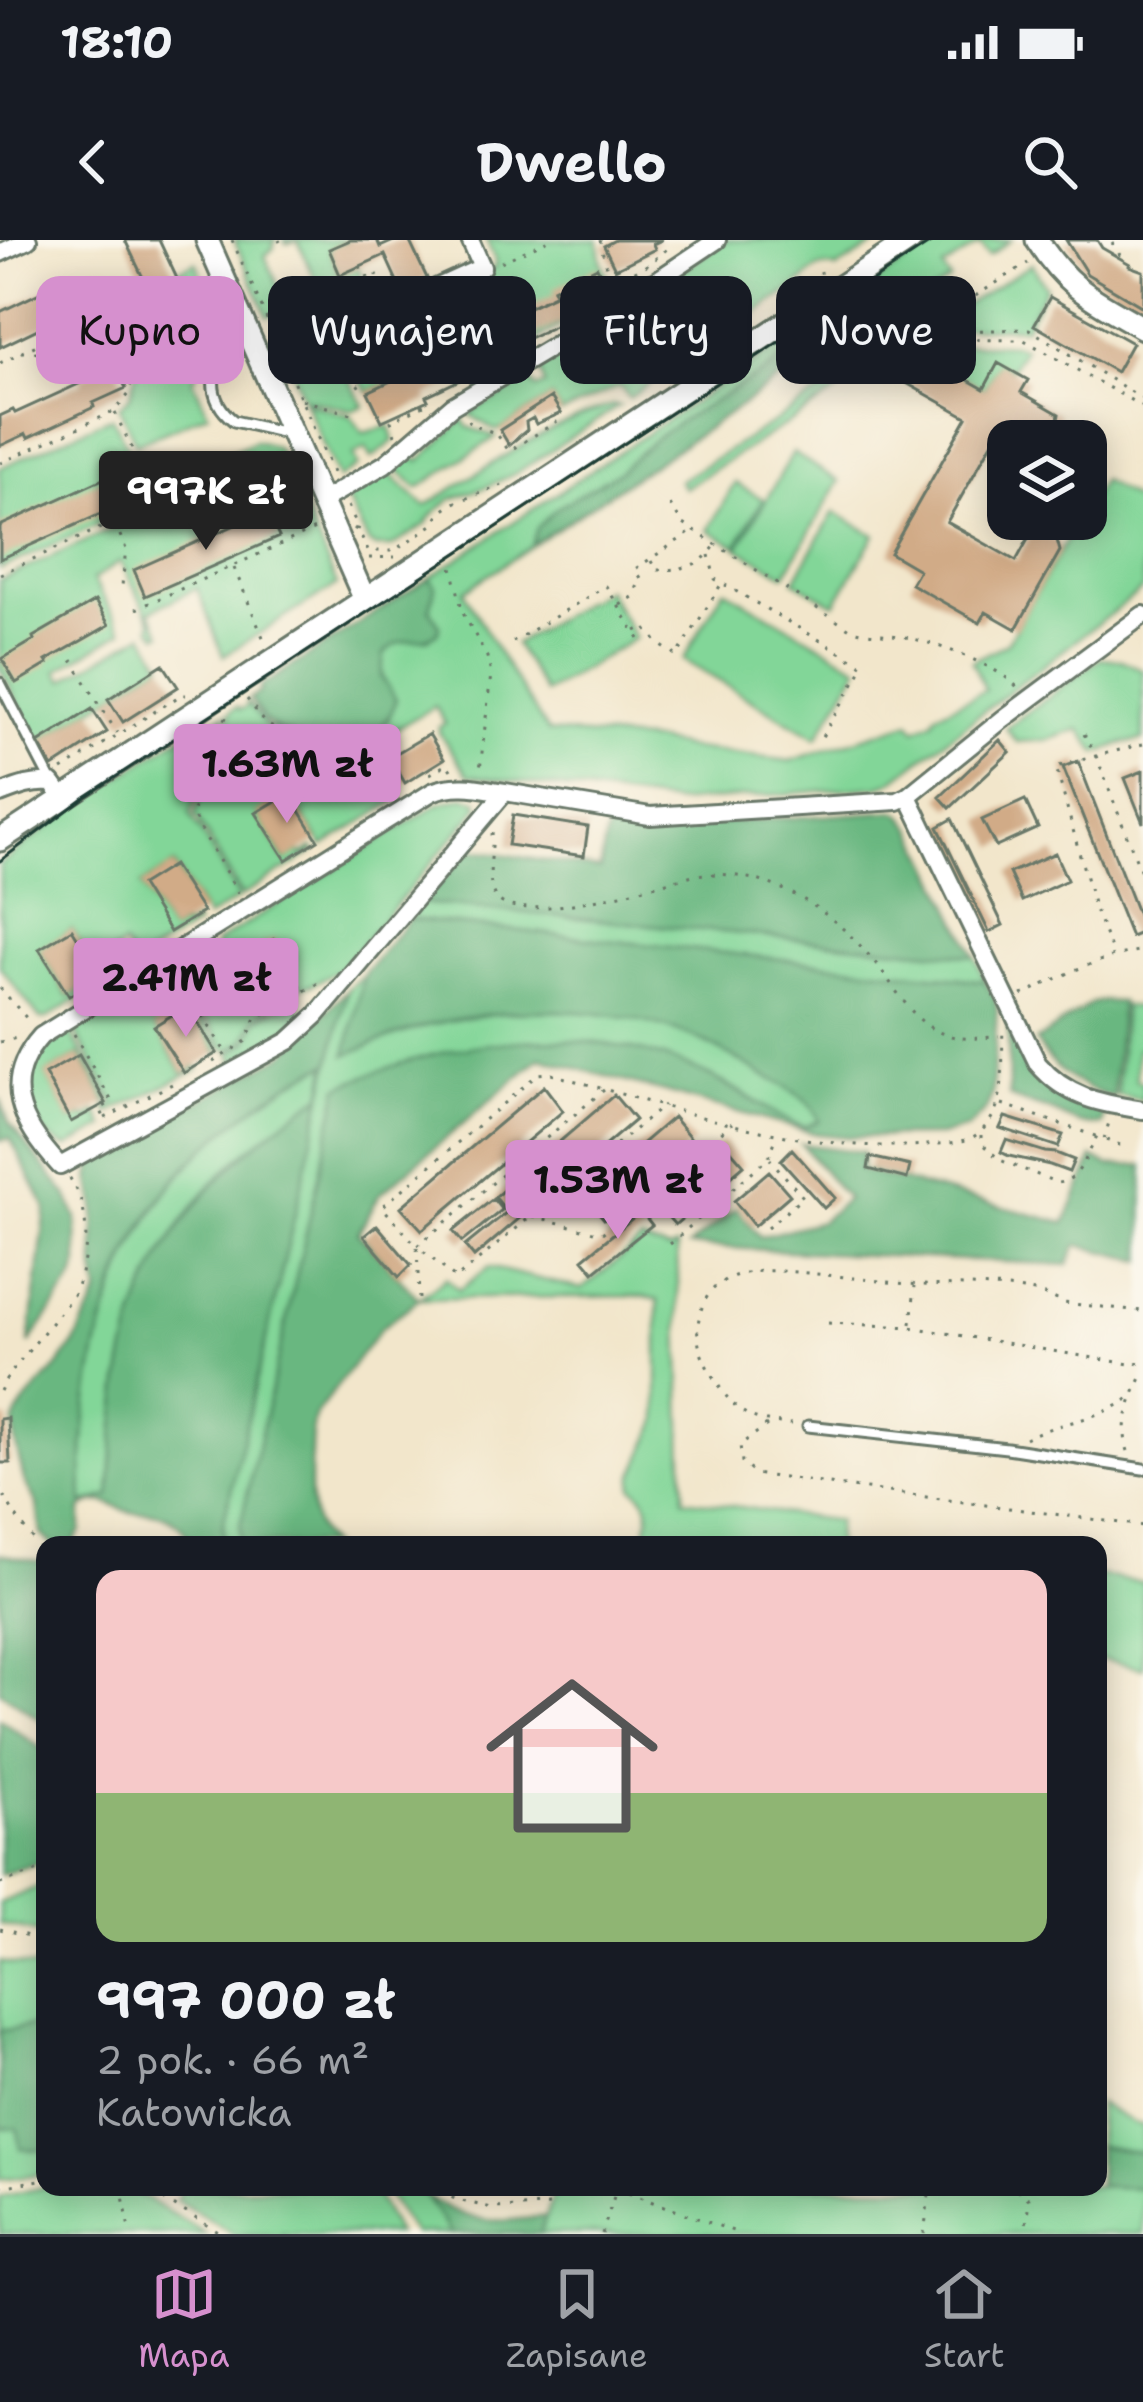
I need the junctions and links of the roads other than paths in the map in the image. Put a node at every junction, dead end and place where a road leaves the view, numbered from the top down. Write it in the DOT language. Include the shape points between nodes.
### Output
graph roads {
  1 [pos="28,240"];
  2 [pos="207,240"];
  3 [pos="470,240"];
  4 [pos="717,240"];
  5 [pos="911,240"];
  6 [pos="1035,250"];
  7 [pos="0,253"];
  8 [pos="222,276"];
  9 [pos="244,326"];
  10 [pos="1143,328"];
  11 [pos="262,368"];
  12 [pos="214,384"];
  13 [pos="293,435"];
  14 [pos="336,501"];
  15 [pos="365,599"];
  16 [pos="1143,616"];
  17 [pos="0,683"];
  18 [pos="54,786"];
  19 [pos="505,792"];
  20 [pos="0,794"];
  21 [pos="908,796"];
  22 [pos="0,840"];
  23 [pos="1143,1111"];
  24 [pos="808,1426"];
  25 [pos="1143,1469"];
  1 -- 7 [label="street"];
  2 -- 8 [label="street"];
  3 -- 11 [label="street" via="482,267"];
  4 -- 14 [label="street" via="452,406"];
  5 -- 15 [label="street" via="439,540"];
  6 -- 10 [label="street" via="1072,285"];
  9 -- 11 [label="street"];
  11 -- 13 [label="street"];
  12 -- 13 [label="lane" via="234,421"];
  13 -- 14 [label="street"];
  14 -- 15 [label="street"];
  15 -- 18 [label="street"];
  16 -- 21 [label="street"];
  17 -- 18 [label="lane"];
  18 -- 20 [label="street" via="25,784"];
  18 -- 22 [label="street"];
  19 -- 19 [label="street" via="289,1041 60,1166 18,1116 8,1077 16,1056 41,1036 432,792 461,785"];
  19 -- 21 [label="street" via="675,817"];
  21 -- 23 [label="street" via="1038,1064 1071,1092"];
  24 -- 25 [label="lane"];
}
